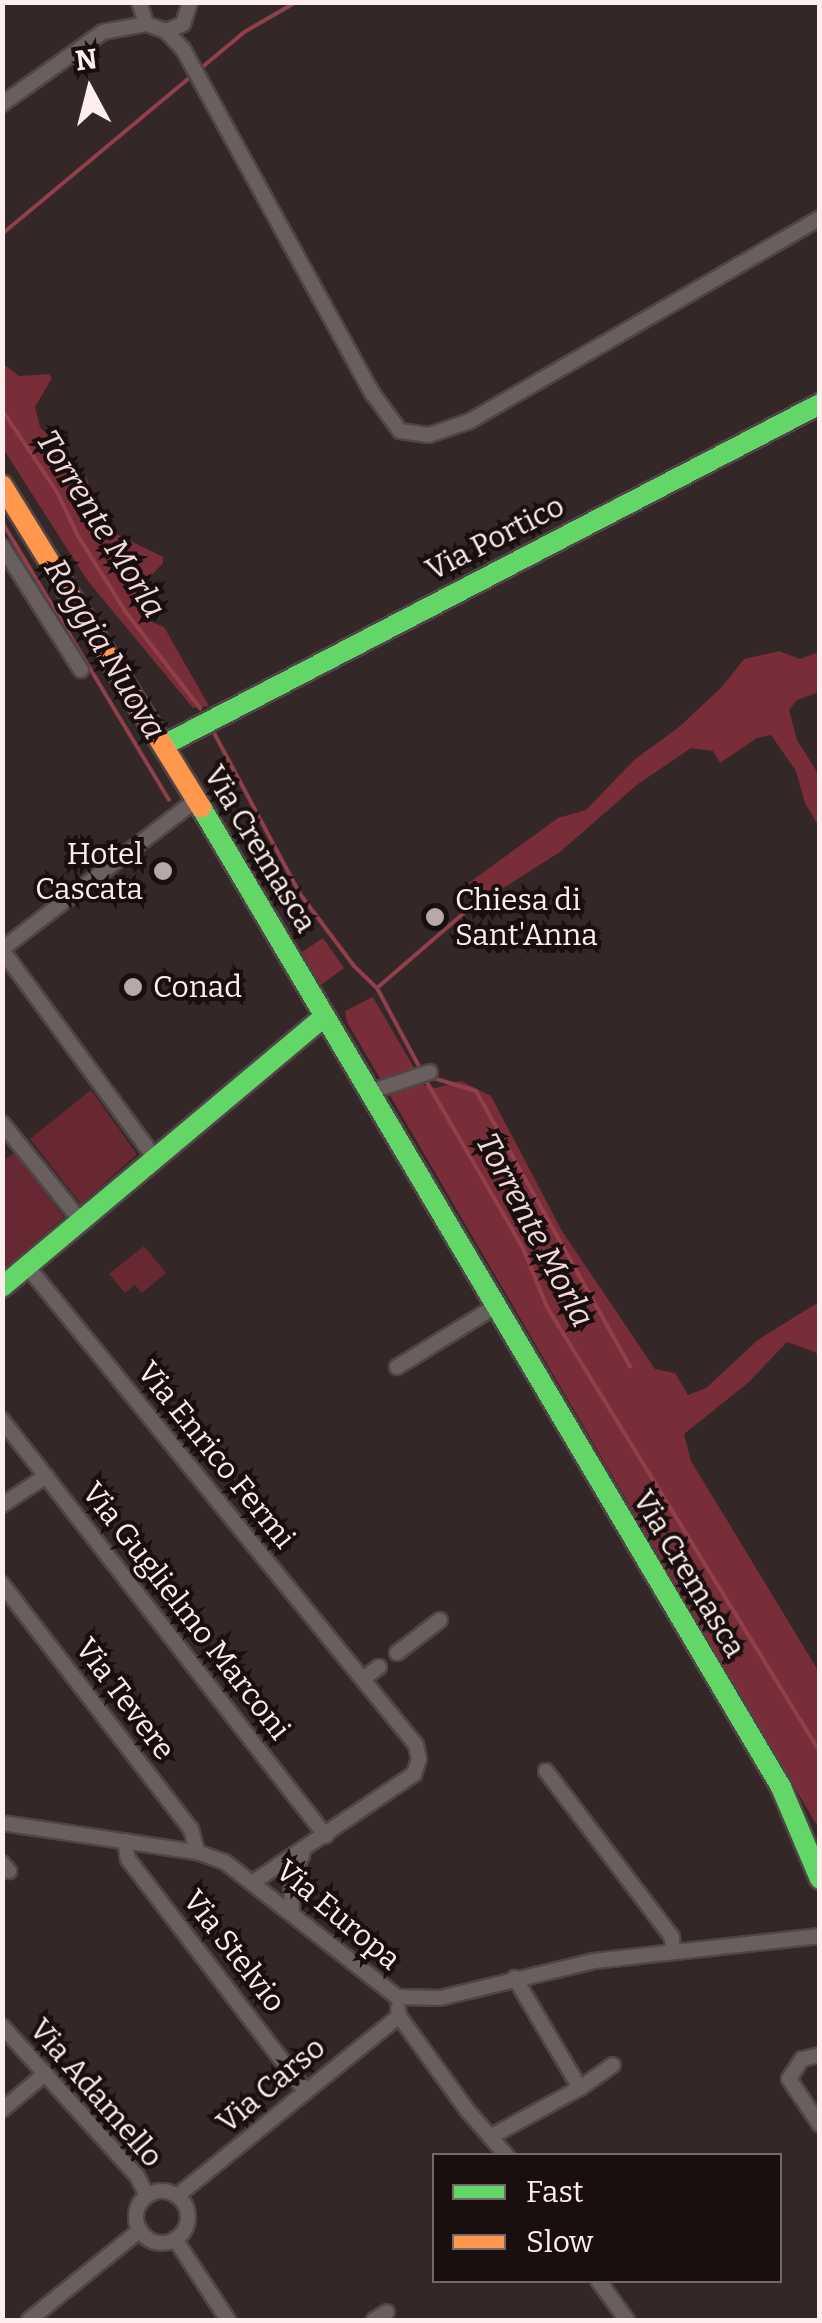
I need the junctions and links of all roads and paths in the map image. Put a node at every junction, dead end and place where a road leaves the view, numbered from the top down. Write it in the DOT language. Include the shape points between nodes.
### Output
graph roads {
  1 [pos="190,2"];
  2 [pos="139,3"];
  3 [pos="146,24"];
  4 [pos="183,24"];
  5 [pos="123,26"];
  6 [pos="166,32"];
  7 [pos="183,49"];
  8 [pos="2,104"];
  9 [pos="820,218"];
  10 [pos="820,404"];
  11 [pos="2,485"];
  12 [pos="2,546"];
  13 [pos="82,670"];
  14 [pos="198,725"];
  15 [pos="164,745"];
  16 [pos="184,780"];
  17 [pos="196,800"];
  18 [pos="2,949"];
  19 [pos="324,1017"];
  20 [pos="430,1072"];
  21 [pos="370,1092"];
  22 [pos="2,1122"];
  23 [pos="154,1157"];
  24 [pos="80,1220"];
  25 [pos="27,1266"];
  26 [pos="2,1287"];
  27 [pos="496,1306"];
  28 [pos="396,1367"];
  29 [pos="2,1420"];
  30 [pos="46,1476"];
  31 [pos="2,1506"];
  32 [pos="2,1584"];
  33 [pos="440,1620"];
  34 [pos="398,1652"];
  35 [pos="379,1667"];
  36 [pos="363,1679"];
  37 [pos="546,1771"];
  38 [pos="2,1823"];
  39 [pos="326,1836"];
  40 [pos="125,1841"];
  41 [pos="306,1850"];
  42 [pos="197,1852"];
  43 [pos="820,1879"];
  44 [pos="255,1881"];
  45 [pos="292,1912"];
  46 [pos="820,1936"];
  47 [pos="673,1952"];
  48 [pos="516,1978"];
  49 [pos="398,1997"];
  50 [pos="399,2016"];
  51 [pos="2,2026"];
  52 [pos="820,2055"];
  53 [pos="613,2065"];
  54 [pos="46,2073"];
  55 [pos="580,2088"];
  56 [pos="306,2092"];
  57 [pos="2,2110"];
  58 [pos="820,2125"];
  59 [pos="490,2137"];
  60 [pos="504,2153"];
  61 [pos="147,2196"];
  62 [pos="177,2196"];
  63 [pos="140,2230"];
  64 [pos="175,2239"];
  65 [pos="600,2283"];
  66 [pos="29,2320"];
  67 [pos="228,2320"];
  68 [pos="627,2320"];
  1 -- 4 [label="street"];
  2 -- 3 [label="street"];
  2 -- 5 [label="street"];
  3 -- 5 [label="street"];
  3 -- 6 [label="street"];
  4 -- 6 [label="street"];
  4 -- 7 [label="street"];
  5 -- 8 [label="street" via="102,32"];
  6 -- 7 [label="street"];
  7 -- 9 [label="street" via="400,431 429,435 470,421"];
  10 -- 14 [label="main road, Via Portico"];
  11 -- 15 [label="main road, Via Cremasca"];
  12 -- 13 [label="street"];
  14 -- 15 [label="main road, Via Portico"];
  14 -- 16 [label="main road" via="188,742"];
  15 -- 16 [label="main road, Via Cremasca"];
  16 -- 17 [label="main road, Via Cremasca"];
  17 -- 18 [label="street"];
  17 -- 19 [label="main road, Via Cremasca"];
  18 -- 23 [label="street"];
  19 -- 21 [label="main road, Via Cremasca"];
  19 -- 23 [label="main road"];
  20 -- 21 [label="street"];
  21 -- 27 [label="main road, Via Cremasca"];
  22 -- 24 [label="street"];
  23 -- 24 [label="main road"];
  24 -- 25 [label="main road"];
  25 -- 26 [label="main road"];
  25 -- 36 [label="street, Via Enrico Fermi"];
  27 -- 28 [label="street"];
  27 -- 43 [label="main road, Via Cremasca" via="781,1787"];
  29 -- 30 [label="street, Via Guglielmo Marconi"];
  30 -- 31 [label="street"];
  30 -- 39 [label="street, Via Guglielmo Marconi"];
  32 -- 42 [label="street, Via Tevere" via="191,1829"];
  33 -- 34 [label="street"];
  35 -- 36 [label="street"];
  36 -- 39 [label="street, Via Enrico Fermi" via="416,1744 419,1759 414,1774"];
  37 -- 47 [label="street" via="672,1937"];
  38 -- 40 [label="street, Via Europa"];
  39 -- 41 [label="street, Via Enrico Fermi"];
  40 -- 42 [label="street, Via Europa"];
  40 -- 56 [label="street, Via Stelvio" via="128,1859"];
  41 -- 44 [label="street, Via Enrico Fermi"];
  41 -- 45 [label="street" via="291,1877"];
  42 -- 44 [label="street, Via Europa"];
  44 -- 45 [label="street, Via Europa"];
  45 -- 49 [label="street, Via Europa"];
  46 -- 47 [label="street, Via Europa"];
  47 -- 48 [label="street, Via Europa"];
  48 -- 49 [label="street, Via Europa" via="440,1998"];
  48 -- 55 [label="street"];
  49 -- 50 [label="street"];
  50 -- 56 [label="street, Via Carso"];
  50 -- 59 [label="street"];
  51 -- 54 [label="street, Via Adamello"];
  52 -- 58 [label="street" via="802,2059 789,2079"];
  53 -- 55 [label="street"];
  54 -- 57 [label="street"];
  54 -- 61 [label="street, Via Adamello"];
  55 -- 59 [label="street"];
  56 -- 62 [label="street, Via Carso"];
  59 -- 60 [label="street"];
  61 -- 62 [label="street"];
  61 -- 63 [label="street" via="136,2215"];
  62 -- 64 [label="street" via="188,2218"];
  63 -- 64 [label="street" via="160,2242"];
  63 -- 66 [label="street"];
  64 -- 67 [label="street"];
  65 -- 68 [label="street"];
}
